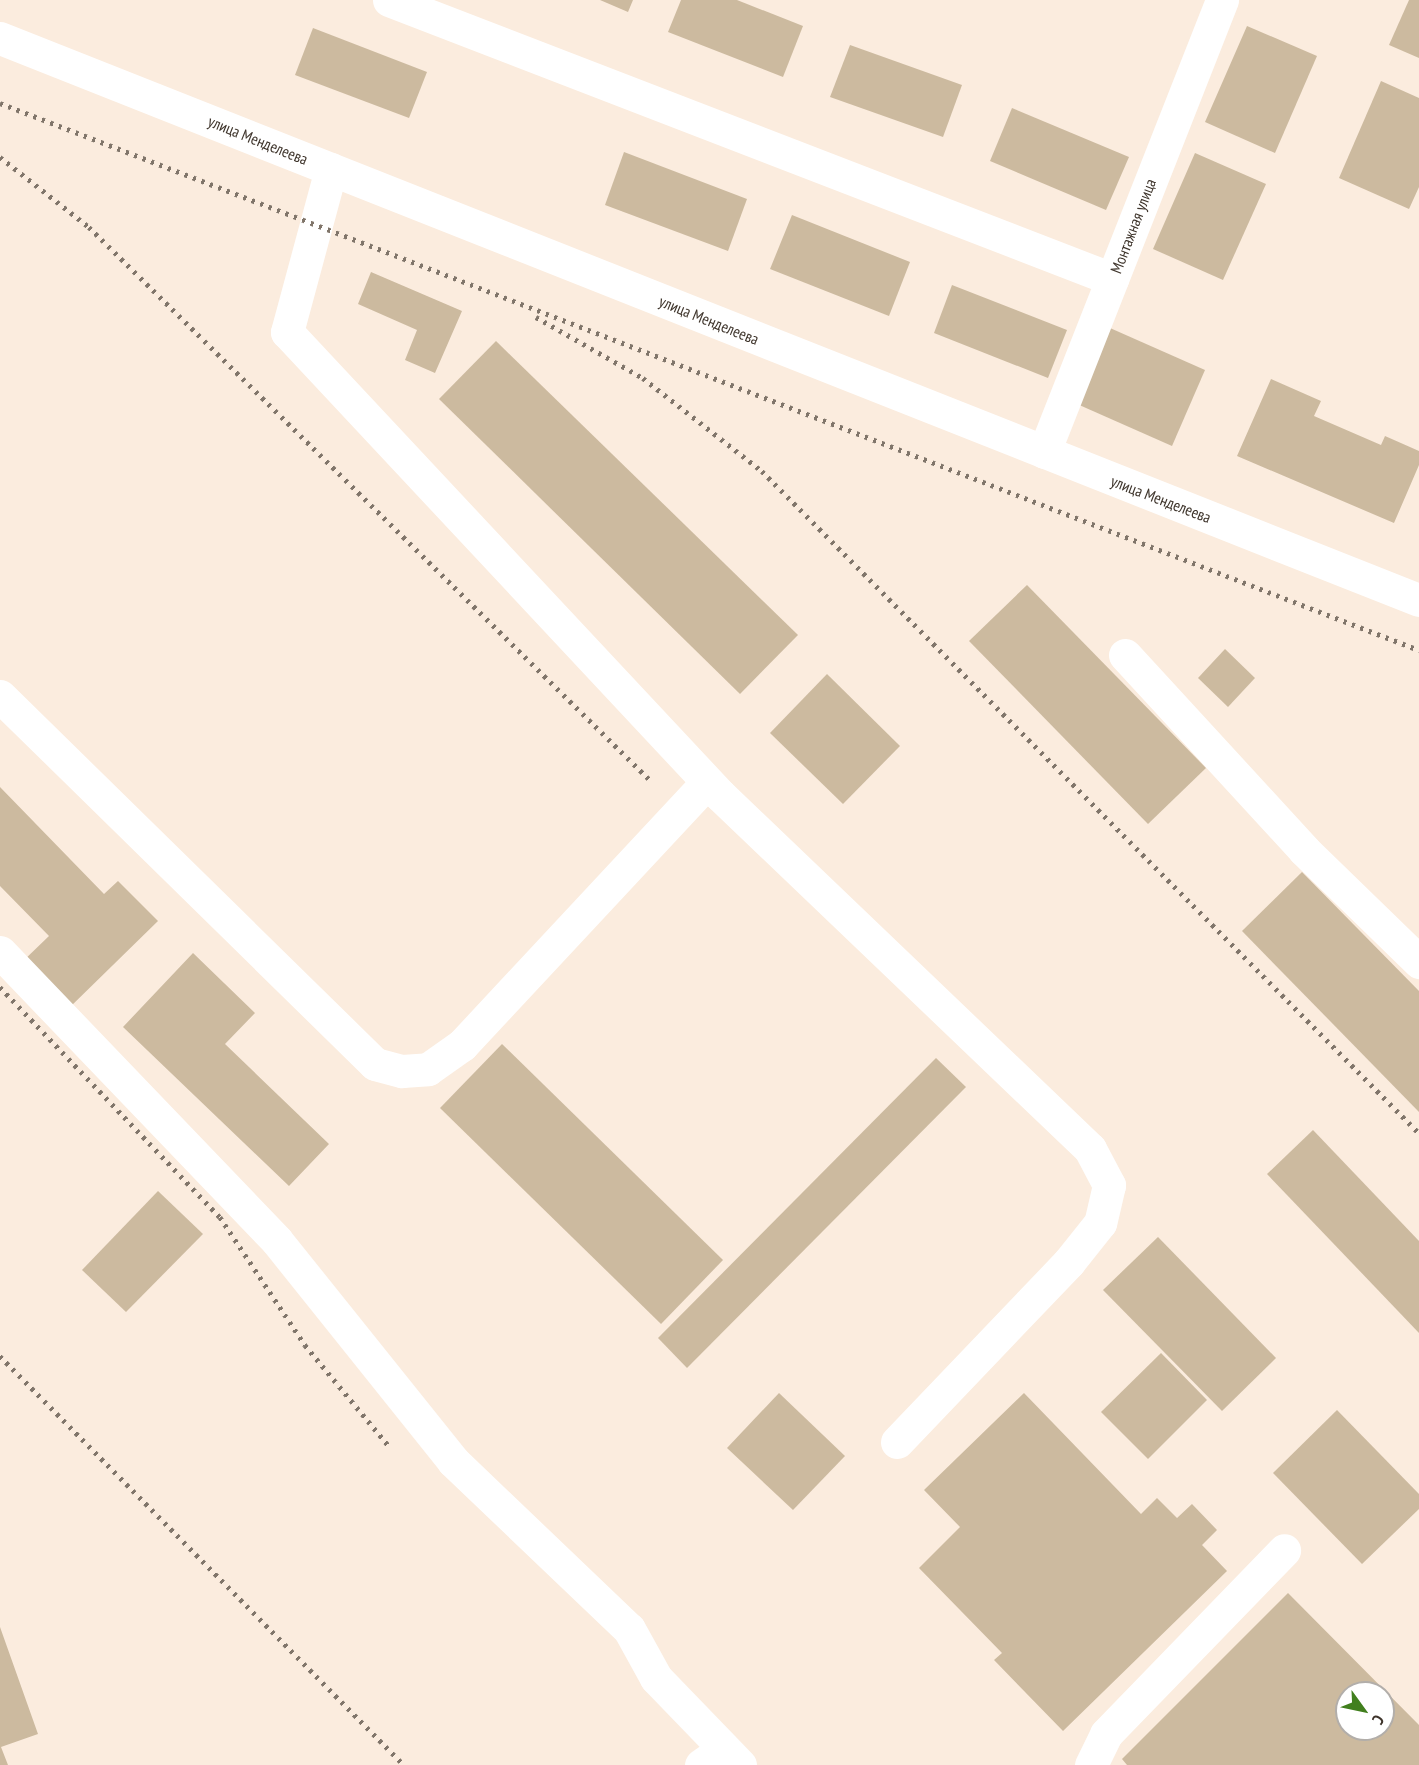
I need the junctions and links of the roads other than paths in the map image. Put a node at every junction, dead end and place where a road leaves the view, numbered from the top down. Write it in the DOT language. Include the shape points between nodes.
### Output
graph roads {
  1 [pos="389,0"];
  2 [pos="1222,0"];
  3 [pos="0,38"];
  4 [pos="331,169"];
  5 [pos="1112,279"];
  6 [pos="1044,452"];
  7 [pos="1419,600"];
  8 [pos="1125,655"];
  9 [pos="0,696"];
  10 [pos="707,782"];
  11 [pos="0,952"];
  12 [pos="1419,962"];
  13 [pos="897,1442"];
  14 [pos="1284,1550"];
  15 [pos="722,1760"];
  16 [pos="1091,1765"];
  1 -- 5 [label="street"];
  2 -- 5 [label="street, Монтажная улица"];
  3 -- 4 [label="street, улица Менделеева"];
  4 -- 6 [label="street, улица Менделеева"];
  4 -- 10 [label="street" via="287,332"];
  5 -- 6 [label="street, Монтажная улица"];
  6 -- 7 [label="street, улица Менделеева"];
  8 -- 12 [label="street" via="1304,850"];
  9 -- 10 [label="street" via="375,1064 402,1071 429,1069 462,1045"];
  10 -- 13 [label="street" via="1090,1149 1109,1185 1100,1223 1069,1262"];
  11 -- 15 [label="street" via="277,1241 453,1461 630,1629 656,1678"];
  14 -- 16 [label="street" via="1106,1734"];
}
